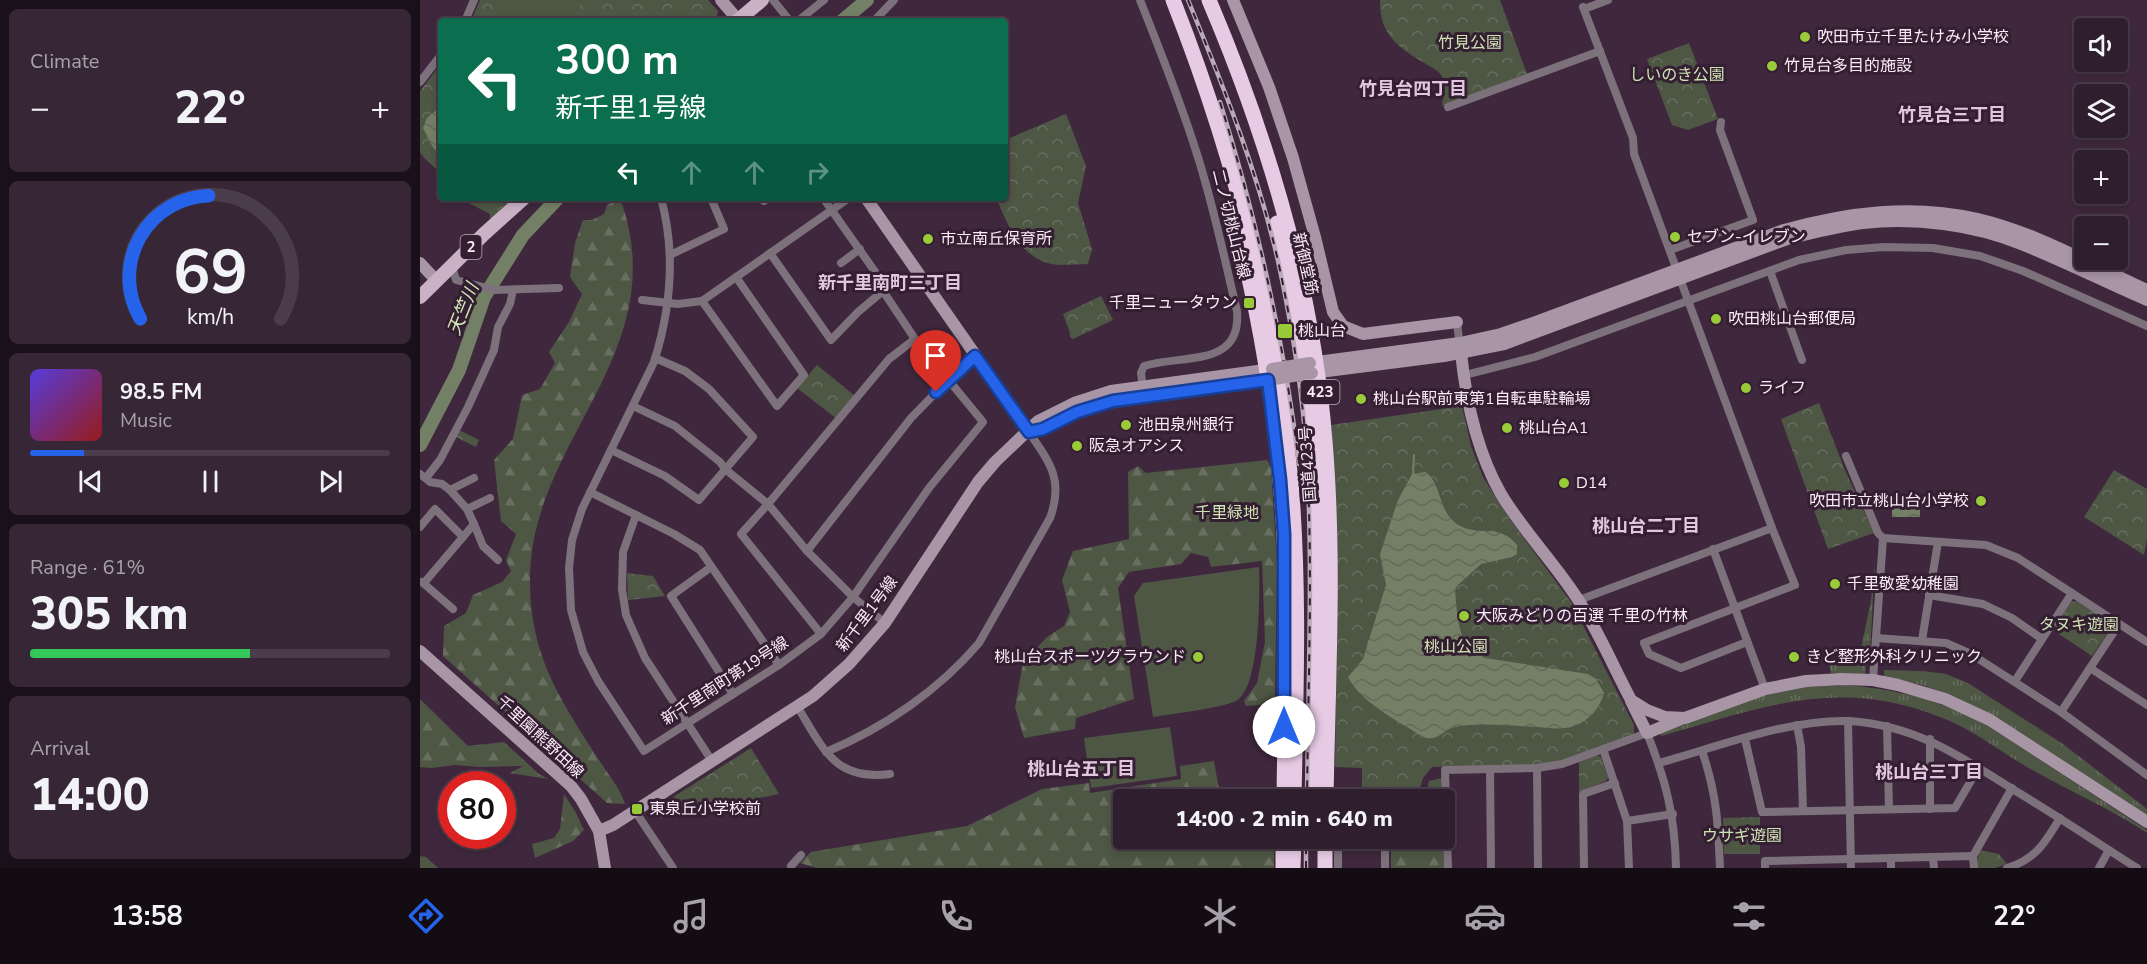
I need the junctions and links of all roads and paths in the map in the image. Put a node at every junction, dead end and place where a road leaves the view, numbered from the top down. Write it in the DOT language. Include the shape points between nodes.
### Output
graph roads {
  1 [pos="474,0"];
  2 [pos="721,0"];
  3 [pos="762,0"];
  4 [pos="773,0"];
  5 [pos="824,0"];
  6 [pos="894,0"];
  7 [pos="1140,0"];
  8 [pos="1163,0"];
  9 [pos="1168,0"];
  10 [pos="1173,0"];
  11 [pos="1198,0"];
  12 [pos="1233,0"];
  13 [pos="1608,0"];
  14 [pos="1210,4"];
  15 [pos="466,18"];
  16 [pos="736,18"];
  17 [pos="740,18"];
  18 [pos="788,18"];
  19 [pos="802,18"];
  20 [pos="878,18"];
  21 [pos="1174,28"];
  22 [pos="1600,51"];
  23 [pos="438,59"];
  24 [pos="420,82"];
  25 [pos="1448,107"];
  26 [pos="1721,122"];
  27 [pos="522,201"];
  28 [pos="662,201"];
  29 [pos="712,201"];
  30 [pos="825,201"];
  31 [pos="845,201"];
  32 [pos="868,201"];
  33 [pos="832,211"];
  34 [pos="860,249"];
  35 [pos="1670,250"];
  36 [pos="770,253"];
  37 [pos="670,255"];
  38 [pos="841,262"];
  39 [pos="420,263"];
  40 [pos="452,267"];
  41 [pos="1770,271"];
  42 [pos="1680,275"];
  43 [pos="736,277"];
  44 [pos="436,280"];
  45 [pos="559,288"];
  46 [pos="513,290"];
  47 [pos="2147,290"];
  48 [pos="883,291"];
  49 [pos="420,297"];
  50 [pos="642,300"];
  51 [pos="1689,300"];
  52 [pos="2147,300"];
  53 [pos="702,301"];
  54 [pos="668,303"];
  55 [pos="1457,322"];
  56 [pos="2147,326"];
  57 [pos="915,339"];
  58 [pos="1460,348"];
  59 [pos="975,356"];
  60 [pos="655,358"];
  61 [pos="1802,360"];
  62 [pos="1314,368"];
  63 [pos="1270,374"];
  64 [pos="1465,375"];
  65 [pos="948,380"];
  66 [pos="1143,391"];
  67 [pos="633,406"];
  68 [pos="1029,432"];
  69 [pos="611,450"];
  70 [pos="1846,456"];
  71 [pos="725,469"];
  72 [pos="423,476"];
  73 [pos="474,478"];
  74 [pos="450,490"];
  75 [pos="590,492"];
  76 [pos="490,498"];
  77 [pos="768,504"];
  78 [pos="467,509"];
  79 [pos="636,515"];
  80 [pos="474,524"];
  81 [pos="420,526"];
  82 [pos="1773,528"];
  83 [pos="463,537"];
  84 [pos="1883,538"];
  85 [pos="1938,542"];
  86 [pos="1713,549"];
  87 [pos="807,551"];
  88 [pos="498,560"];
  89 [pos="711,567"];
  90 [pos="422,582"];
  91 [pos="2072,593"];
  92 [pos="1929,595"];
  93 [pos="853,597"];
  94 [pos="1579,600"];
  95 [pos="453,609"];
  96 [pos="1736,609"];
  97 [pos="885,623"];
  98 [pos="2119,624"];
  99 [pos="821,634"];
  100 [pos="1876,638"];
  101 [pos="2042,639"];
  102 [pos="1922,640"];
  103 [pos="1747,642"];
  104 [pos="2147,642"];
  105 [pos="420,651"];
  106 [pos="779,665"];
  107 [pos="2090,669"];
  108 [pos="1873,681"];
  109 [pos="2015,681"];
  110 [pos="1765,688"];
  111 [pos="732,694"];
  112 [pos="1631,700"];
  113 [pos="2147,705"];
  114 [pos="797,706"];
  115 [pos="2061,712"];
  116 [pos="1685,718"];
  117 [pos="1848,721"];
  118 [pos="688,723"];
  119 [pos="1797,725"];
  120 [pos="1887,726"];
  121 [pos="1647,733"];
  122 [pos="1745,739"];
  123 [pos="1930,740"];
  124 [pos="1603,749"];
  125 [pos="1702,751"];
  126 [pos="826,752"];
  127 [pos="712,761"];
  128 [pos="1659,763"];
  129 [pos="1979,767"];
  130 [pos="1537,768"];
  131 [pos="1490,769"];
  132 [pos="890,774"];
  133 [pos="2147,775"];
  134 [pos="1615,783"];
  135 [pos="2012,788"];
  136 [pos="1285,789"];
  137 [pos="1294,789"];
  138 [pos="1316,789"];
  139 [pos="1325,789"];
  140 [pos="1889,809"];
  141 [pos="1930,809"];
  142 [pos="1803,810"];
  143 [pos="1850,810"];
  144 [pos="635,811"];
  145 [pos="1673,814"];
  146 [pos="2060,818"];
  147 [pos="1627,821"];
  148 [pos="2147,822"];
  149 [pos="599,831"];
  150 [pos="1286,849"];
  151 [pos="1291,849"];
  152 [pos="1317,849"];
  153 [pos="1322,849"];
  154 [pos="2109,850"];
  155 [pos="801,855"];
  156 [pos="1973,856"];
  157 [pos="1891,858"];
  158 [pos="1933,858"];
  159 [pos="1851,863"];
  160 [pos="1804,864"];
  161 [pos="1290,866"];
  162 [pos="1318,866"];
  163 [pos="793,867"];
  164 [pos="605,868"];
  165 [pos="673,868"];
  166 [pos="1338,868"];
  167 [pos="1385,868"];
  168 [pos="1448,868"];
  169 [pos="1491,868"];
  170 [pos="1538,868"];
  171 [pos="1584,868"];
  172 [pos="1629,868"];
  173 [pos="1676,868"];
  174 [pos="1720,868"];
  175 [pos="1765,868"];
  176 [pos="1891,868"];
  177 [pos="1934,868"];
  178 [pos="1974,868"];
  179 [pos="2007,868"];
  180 [pos="2098,868"];
  181 [pos="2137,868"];
  1 -- 15 [label="street"];
  2 -- 16 [label="street"];
  3 -- 17 [label="main road"];
  4 -- 18 [label="street"];
  5 -- 19 [label="street"];
  6 -- 20 [label="street"];
  7 -- 66 [label="street, 二ノ切桃山台線" via="1196,150 1238,324 1229,344 1218,353 1144,366"];
  8 -- 21 [label="highway, 国道423号"];
  9 -- 21 [label="highway"];
  10 -- 137 [label="highway, 423" via="1211,102 1246,219 1281,398 1295,545"];
  11 -- 138 [label="highway, 新御堂筋 / 423" via="1255,150 1281,240 1303,350 1318,504"];
  12 -- 55 [label="street" via="1293,158 1337,320 1351,331 1363,334"];
  13 -- 22 [label="street" via="1584,8"];
  14 -- 62 [label="highway, 国道423号 / 423" via="1246,92 1289,230 1305,294"];
  21 -- 63 [label="highway, 国道423号" via="1202,104 1233,211"];
  22 -- 25 [label="street"];
  22 -- 35 [label="street"];
  23 -- 24 [label="street"];
  26 -- 35 [label="street" via="1720,130 1753,220"];
  27 -- 40 [label="main road, 2"];
  28 -- 37 [label="street, 新千里南町第19号線"];
  29 -- 37 [label="street" via="724,229"];
  30 -- 33 [label="street, 新千里南町第19号線"];
  31 -- 33 [label="street"];
  32 -- 59 [label="street"];
  33 -- 34 [label="street, 新千里南町第19号線"];
  33 -- 36 [label="street"];
  34 -- 38 [label="street"];
  34 -- 48 [label="street, 新千里南町第19号線" via="883,283"];
  35 -- 42 [label="street"];
  36 -- 43 [label="street"];
  36 -- 48 [label="street" via="831,340"];
  37 -- 54 [label="street, 新千里南町第19号線"];
  39 -- 44 [label="street"];
  40 -- 44 [label="main road, 2"];
  40 -- 46 [label="street" via="456,280 495,290"];
  41 -- 51 [label="street"];
  41 -- 56 [label="street" via="1846,250 1933,248 1980,256 2023,271"];
  41 -- 61 [label="street"];
  42 -- 47 [label="street" via="1784,230 1819,220 1861,213 1929,212 1978,219 2027,235"];
  42 -- 51 [label="street"];
  42 -- 52 [label="street" via="1821,230 1864,223 1923,222 2020,243"];
  42 -- 58 [label="street, 新千里1号線"];
  43 -- 53 [label="street"];
  43 -- 53 [label="street" via="804,375 777,406"];
  44 -- 49 [label="main road, 2"];
  45 -- 46 [label="street"];
  46 -- 72 [label="street" via="498,327 494,350 468,407 440,460"];
  48 -- 57 [label="street, 新千里南町第19号線"];
  50 -- 54 [label="street"];
  51 -- 64 [label="street" via="1535,357"];
  51 -- 82 [label="street"];
  53 -- 54 [label="street"];
  54 -- 60 [label="street, 新千里南町第19号線"];
  55 -- 58 [label="street"];
  57 -- 65 [label="street, 新千里南町第19号線"];
  57 -- 77 [label="street" via="889,359"];
  58 -- 62 [label="street, 新千里1号線"];
  58 -- 64 [label="street"];
  59 -- 65 [label="street"];
  59 -- 68 [label="street"];
  60 -- 67 [label="street, 新千里南町第19号線"];
  60 -- 71 [label="street" via="685,371 709,389 753,436"];
  62 -- 63 [label="street, 新千里1号線, bridge"];
  62 -- 139 [label="highway, 国道423号 / 423" via="1326,443 1329,522"];
  63 -- 66 [label="street, 新千里1号線"];
  63 -- 136 [label="highway, 国道423号" via="1284,534"];
  64 -- 94 [label="street" via="1480,448 1492,477 1510,508"];
  65 -- 87 [label="street" via="911,418"];
  65 -- 93 [label="street, 新千里南町第19号線" via="983,422 928,488"];
  66 -- 68 [label="street, 新千里1号線"];
  67 -- 69 [label="street, 新千里南町第19号線"];
  67 -- 71 [label="street" via="675,426"];
  68 -- 97 [label="street, 新千里1号線" via="978,482"];
  68 -- 126 [label="street" via="1053,472 1055,504 979,643 964,660 883,724"];
  69 -- 71 [label="street" via="665,476 699,500"];
  69 -- 75 [label="street, 新千里南町第19号線"];
  70 -- 84 [label="street"];
  71 -- 77 [label="street"];
  72 -- 74 [label="street"];
  73 -- 74 [label="street"];
  74 -- 78 [label="street"];
  75 -- 79 [label="street"];
  75 -- 118 [label="street, 新千里南町第19号線" via="577,522 569,568 571,610 583,652 644,752"];
  76 -- 78 [label="street"];
  77 -- 87 [label="street"];
  77 -- 99 [label="street" via="741,534"];
  78 -- 80 [label="street"];
  79 -- 89 [label="street" via="700,550"];
  79 -- 118 [label="street" via="623,552 626,615 645,658"];
  80 -- 83 [label="street"];
  80 -- 88 [label="street" via="483,546"];
  81 -- 83 [label="street" via="435,509"];
  82 -- 86 [label="street"];
  82 -- 96 [label="street" via="1795,585"];
  83 -- 90 [label="street"];
  84 -- 85 [label="street"];
  84 -- 100 [label="street"];
  85 -- 91 [label="street" via="1986,546 2018,558"];
  85 -- 92 [label="street"];
  86 -- 94 [label="street"];
  86 -- 96 [label="street"];
  87 -- 93 [label="street"];
  89 -- 106 [label="street"];
  89 -- 111 [label="street" via="671,596"];
  90 -- 95 [label="street"];
  91 -- 98 [label="street"];
  91 -- 101 [label="street"];
  92 -- 101 [label="street" via="1983,604"];
  92 -- 102 [label="street"];
  93 -- 97 [label="street"];
  93 -- 99 [label="street, 新千里南町第19号線"];
  94 -- 112 [label="street"];
  96 -- 103 [label="street"];
  96 -- 103 [label="street" via="1644,643 1649,654 1681,668"];
  97 -- 114 [label="street, 新千里1号線" via="849,664"];
  98 -- 104 [label="street"];
  98 -- 107 [label="street"];
  99 -- 106 [label="street, 新千里南町第19号線"];
  100 -- 102 [label="street"];
  100 -- 108 [label="street"];
  101 -- 109 [label="street"];
  102 -- 109 [label="street" via="1946,643 1971,654"];
  103 -- 110 [label="street"];
  105 -- 149 [label="street, 千里園熊野田線" via="563,778"];
  106 -- 111 [label="street, 新千里南町第19号線"];
  107 -- 113 [label="street"];
  107 -- 115 [label="street"];
  108 -- 110 [label="street" via="1806,681"];
  108 -- 148 [label="street" via="1921,691 1967,708"];
  109 -- 115 [label="street"];
  110 -- 116 [label="street"];
  111 -- 118 [label="street, 新千里南町第19号線"];
  112 -- 116 [label="street" via="1665,717"];
  112 -- 121 [label="street"];
  114 -- 126 [label="street"];
  114 -- 127 [label="street, 新千里1号線"];
  115 -- 133 [label="street"];
  116 -- 121 [label="street"];
  117 -- 119 [label="street"];
  117 -- 120 [label="street"];
  117 -- 143 [label="street"];
  118 -- 127 [label="street"];
  119 -- 122 [label="street"];
  119 -- 142 [label="street"];
  120 -- 123 [label="street"];
  120 -- 140 [label="street"];
  121 -- 124 [label="street"];
  121 -- 128 [label="street"];
  122 -- 125 [label="street"];
  122 -- 142 [label="street" via="1762,812"];
  123 -- 129 [label="street"];
  123 -- 141 [label="street"];
  124 -- 130 [label="street" via="1562,764"];
  124 -- 134 [label="street"];
  125 -- 128 [label="street"];
  125 -- 174 [label="street" via="1718,812"];
  126 -- 132 [label="street" via="839,765 855,772 871,776"];
  127 -- 144 [label="street, 新千里1号線"];
  128 -- 145 [label="street"];
  129 -- 135 [label="street"];
  129 -- 141 [label="street" via="1955,808"];
  130 -- 131 [label="street"];
  130 -- 170 [label="street"];
  131 -- 168 [label="street" via="1445,770"];
  131 -- 169 [label="street"];
  134 -- 147 [label="street"];
  134 -- 171 [label="street" via="1583,794"];
  135 -- 146 [label="street"];
  135 -- 156 [label="street"];
  140 -- 141 [label="street"];
  140 -- 143 [label="street"];
  142 -- 143 [label="street"];
  143 -- 159 [label="street"];
  144 -- 149 [label="street, 新千里1号線"];
  144 -- 165 [label="street"];
  145 -- 147 [label="street"];
  145 -- 173 [label="street"];
  146 -- 154 [label="street"];
  146 -- 179 [label="street" via="2032,857"];
  147 -- 172 [label="street"];
  149 -- 164 [label="street, 千里園熊野田線"];
  150 -- 161 [label="highway"];
  151 -- 161 [label="highway"];
  152 -- 162 [label="highway"];
  153 -- 162 [label="highway"];
  154 -- 180 [label="street"];
  154 -- 181 [label="street"];
  155 -- 163 [label="street"];
  156 -- 158 [label="street"];
  156 -- 178 [label="street"];
  157 -- 158 [label="street"];
  157 -- 159 [label="street"];
  157 -- 176 [label="street"];
  158 -- 177 [label="street"];
  159 -- 160 [label="street"];
  160 -- 175 [label="street" via="1765,861"];
  166 -- 167 [label="street" via="1341,840 1377,838 1385,843"];
}
